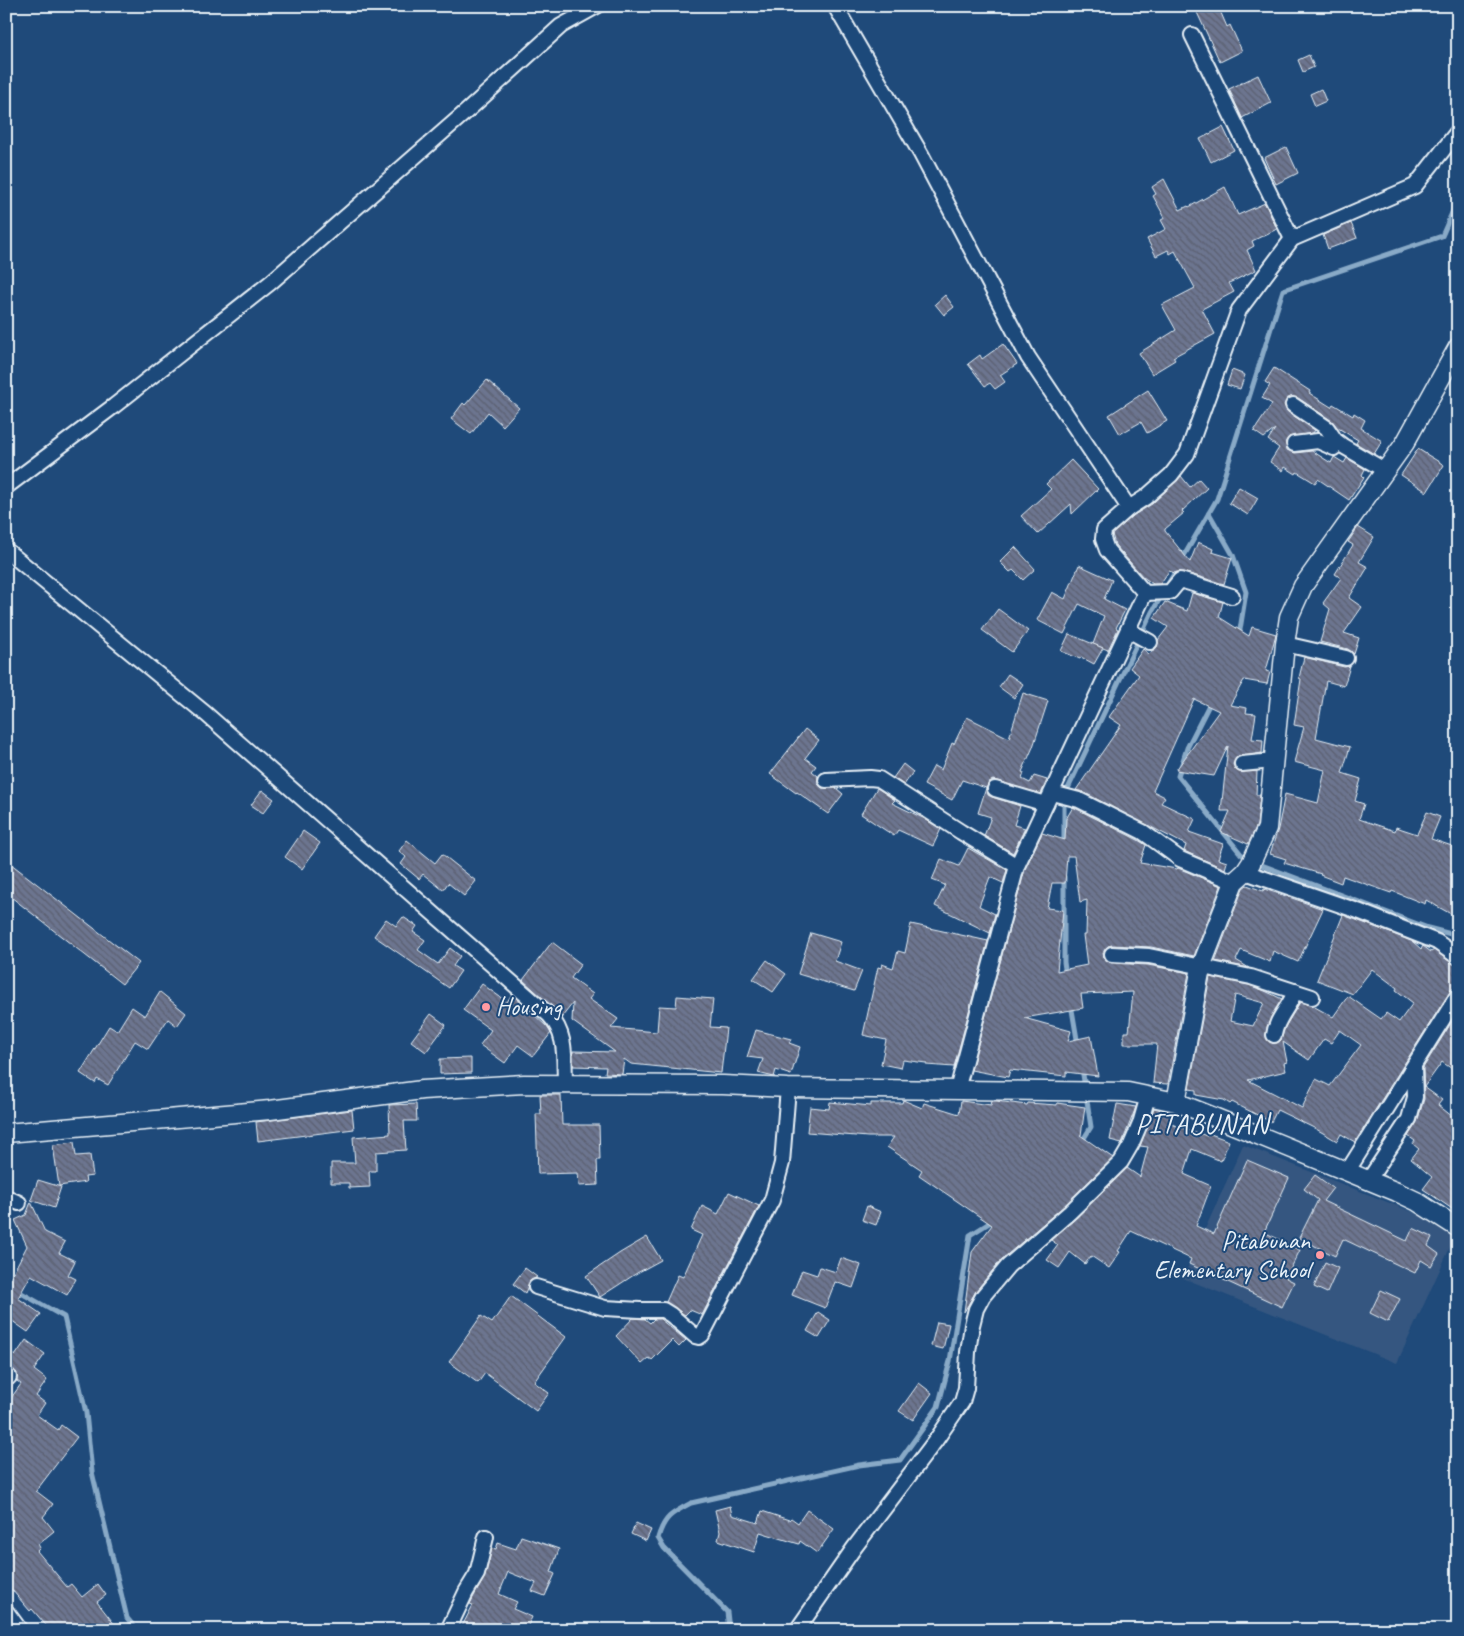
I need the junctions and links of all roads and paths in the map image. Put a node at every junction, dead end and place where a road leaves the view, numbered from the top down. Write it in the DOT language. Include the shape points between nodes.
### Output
graph roads {
  1 [pos="598,6"];
  2 [pos="835,6"];
  3 [pos="1192,35"];
  4 [pos="1458,131"];
  5 [pos="1292,239"];
  6 [pos="1458,346"];
  7 [pos="1293,405"];
  8 [pos="1294,444"];
  9 [pos="1335,448"];
  10 [pos="1386,471"];
  11 [pos="6,486"];
  12 [pos="1129,508"];
  13 [pos="6,550"];
  14 [pos="1157,593"];
  15 [pos="1232,596"];
  16 [pos="1285,644"];
  17 [pos="1346,658"];
  18 [pos="1273,761"];
  19 [pos="1242,764"];
  20 [pos="826,780"];
  21 [pos="995,789"];
  22 [pos="1053,797"];
  23 [pos="1017,866"];
  24 [pos="1247,867"];
  25 [pos="1112,954"];
  26 [pos="1458,957"];
  27 [pos="1201,967"];
  28 [pos="1295,991"];
  29 [pos="1458,995"];
  30 [pos="1312,997"];
  31 [pos="1274,1035"];
  32 [pos="1414,1067"];
  33 [pos="565,1083"];
  34 [pos="788,1088"];
  35 [pos="957,1090"];
  36 [pos="1148,1096"];
  37 [pos="1176,1102"];
  38 [pos="6,1133"];
  39 [pos="1347,1172"];
  40 [pos="1368,1181"];
  41 [pos="6,1197"];
  42 [pos="19,1203"];
  43 [pos="1458,1228"];
  44 [pos="536,1287"];
  45 [pos="486,1537"];
  46 [pos="6,1611"];
  47 [pos="20,1630"];
  48 [pos="448,1630"];
  49 [pos="797,1630"];
  1 -- 11 [label="street" via="561,26 270,283"];
  2 -- 12 [label="street" via="921,154 1028,357"];
  3 -- 5 [label="street"];
  4 -- 5 [label="street" via="1415,186"];
  5 -- 12 [label="street" via="1239,310 1187,454 1171,475"];
  6 -- 10 [label="street"];
  7 -- 9 [label="street" via="1327,428"];
  8 -- 9 [label="street" via="1318,441"];
  9 -- 10 [label="street"];
  10 -- 16 [label="street" via="1303,586 1290,617"];
  12 -- 14 [label="street" via="1104,530 1103,540 1107,550"];
  13 -- 33 [label="street" via="206,714 549,1015 561,1032"];
  14 -- 15 [label="street" via="1180,580"];
  14 -- 22 [label="street" via="1139,636"];
  16 -- 17 [label="street"];
  16 -- 18 [label="street"];
  18 -- 19 [label="street"];
  18 -- 24 [label="street" via="1267,828"];
  20 -- 23 [label="street" via="879,779"];
  21 -- 22 [label="street"];
  22 -- 23 [label="street"];
  22 -- 24 [label="street" via="1079,800 1143,832 1180,860"];
  23 -- 35 [label="street"];
  24 -- 26 [label="street" via="1437,942"];
  24 -- 27 [label="street"];
  25 -- 27 [label="street" via="1149,956"];
  27 -- 28 [label="street" via="1251,977"];
  27 -- 37 [label="street"];
  28 -- 30 [label="street"];
  28 -- 31 [label="street" via="1275,1027"];
  29 -- 32 [label="street"];
  32 -- 39 [label="street"];
  32 -- 40 [label="street" via="1414,1097 1409,1120"];
  33 -- 34 [label="street"];
  33 -- 38 [label="street" via="422,1090 260,1111"];
  34 -- 35 [label="street"];
  34 -- 44 [label="street" via="782,1163 772,1200 702,1335 695,1336 662,1310 605,1308"];
  35 -- 36 [label="street" via="1128,1092"];
  36 -- 37 [label="street"];
  36 -- 49 [label="street" via="1140,1124 1121,1162 1008,1266 983,1296 972,1325 962,1402"];
  37 -- 39 [label="street"];
  39 -- 40 [label="street"];
  40 -- 43 [label="street" via="1416,1201"];
  41 -- 42 [label="street"];
  45 -- 48 [label="street" via="478,1574"];
  46 -- 47 [label="street"];
}
